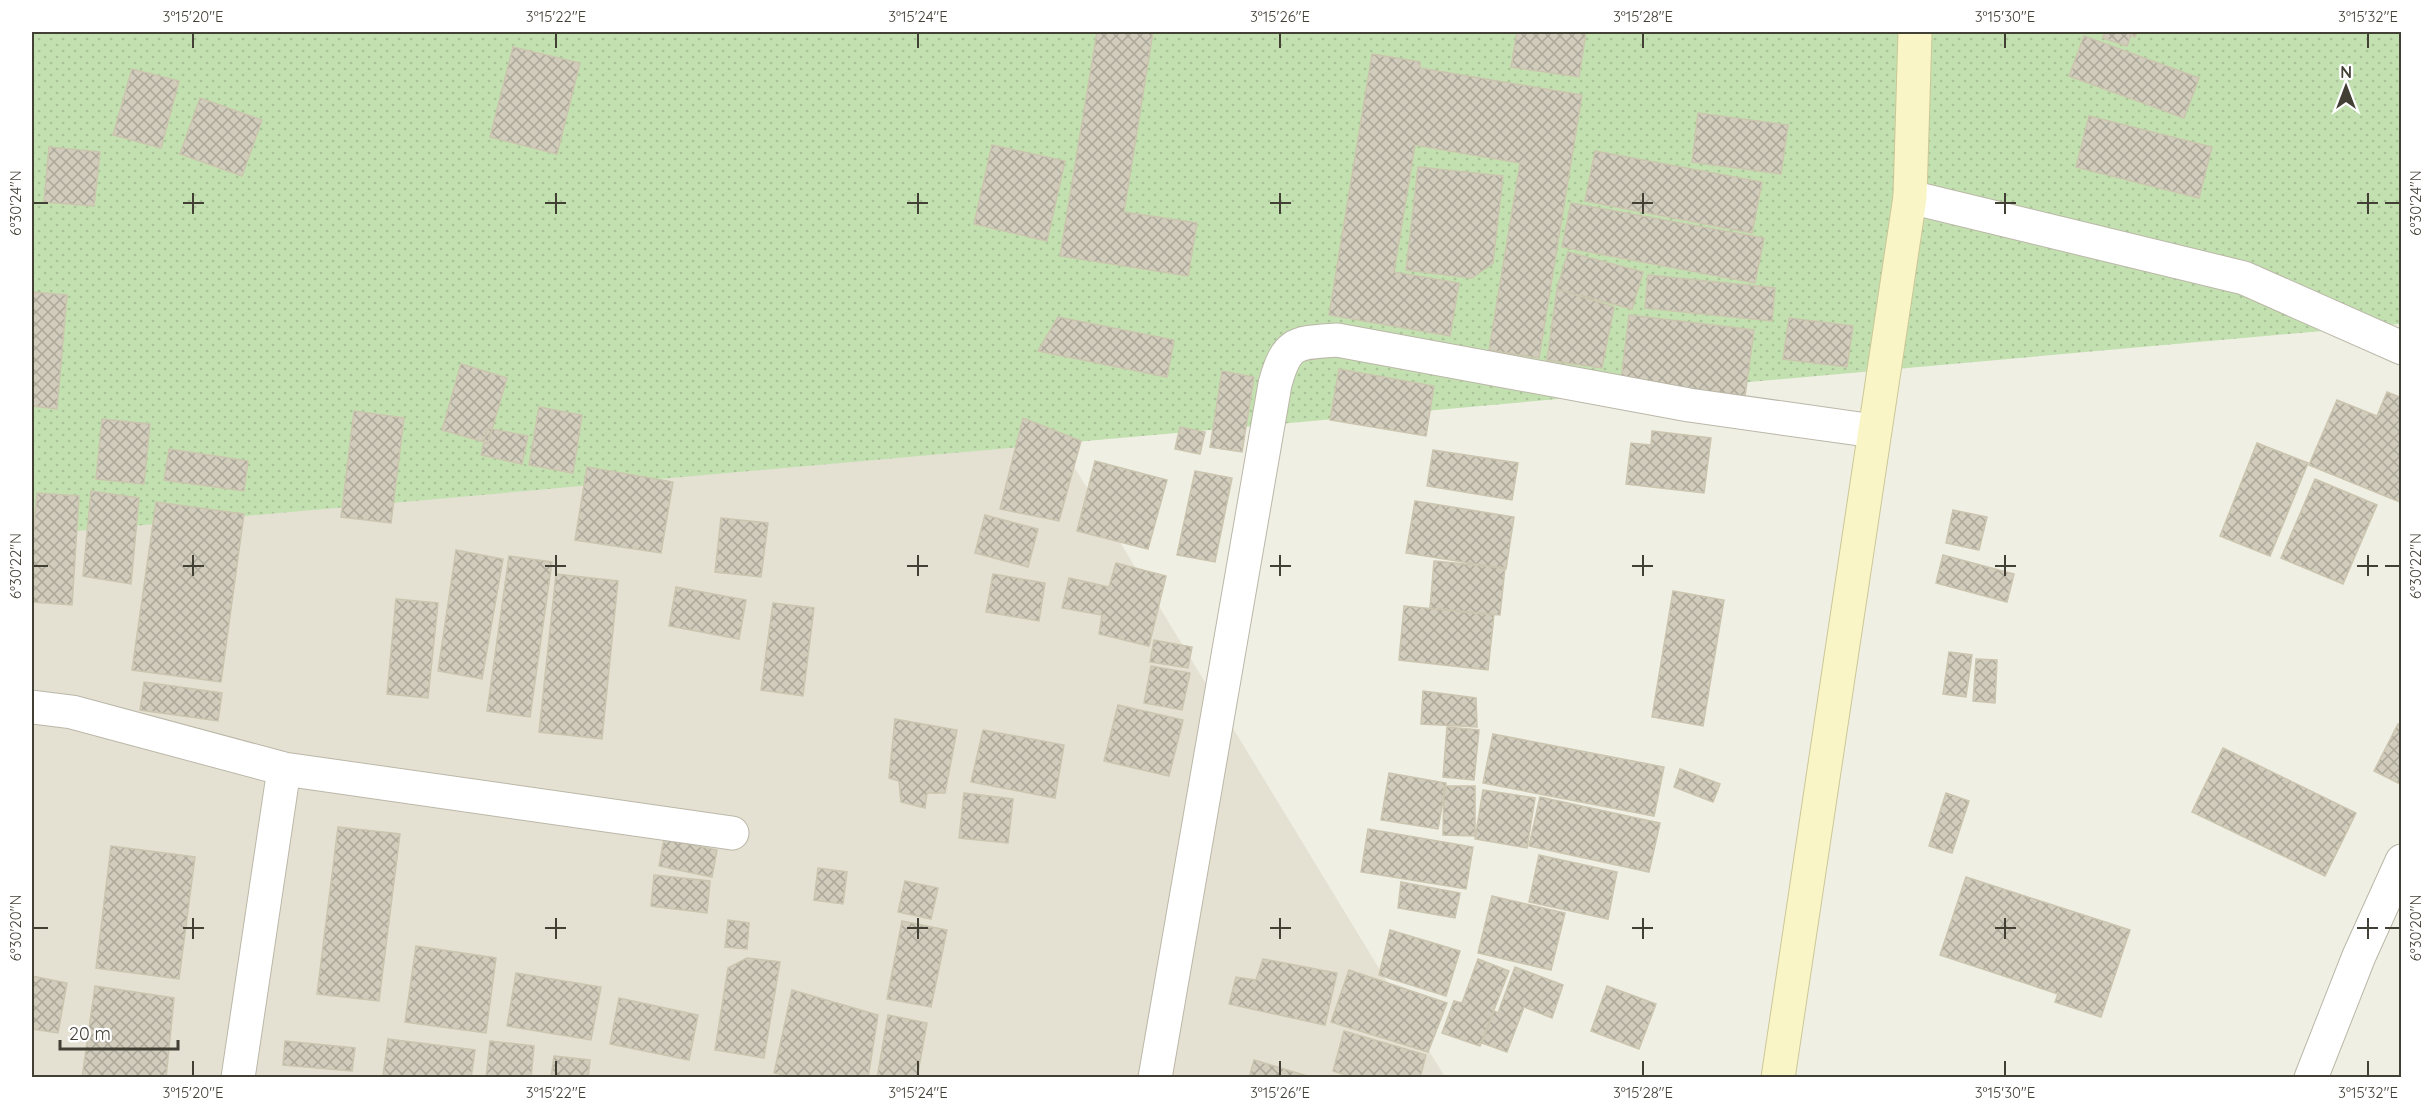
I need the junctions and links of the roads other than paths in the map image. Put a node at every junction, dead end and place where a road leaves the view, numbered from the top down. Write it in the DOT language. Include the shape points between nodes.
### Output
graph roads {
  1 [pos="1915,32"];
  2 [pos="1910,197"];
  3 [pos="2402,348"];
  4 [pos="1874,431"];
  5 [pos="32,707"];
  6 [pos="284,769"];
  7 [pos="732,833"];
  8 [pos="2402,861"];
  9 [pos="238,1077"];
  10 [pos="1155,1077"];
  11 [pos="1778,1077"];
  12 [pos="2311,1077"];
  1 -- 2 [label="street"];
  2 -- 3 [label="street" via="2244,278"];
  2 -- 4 [label="street"];
  4 -- 10 [label="street" via="1689,405 1337,339 1301,342 1282,358"];
  4 -- 11 [label="street"];
  5 -- 6 [label="street" via="72,712"];
  6 -- 7 [label="street"];
  6 -- 9 [label="street"];
  8 -- 12 [label="street"];
}
